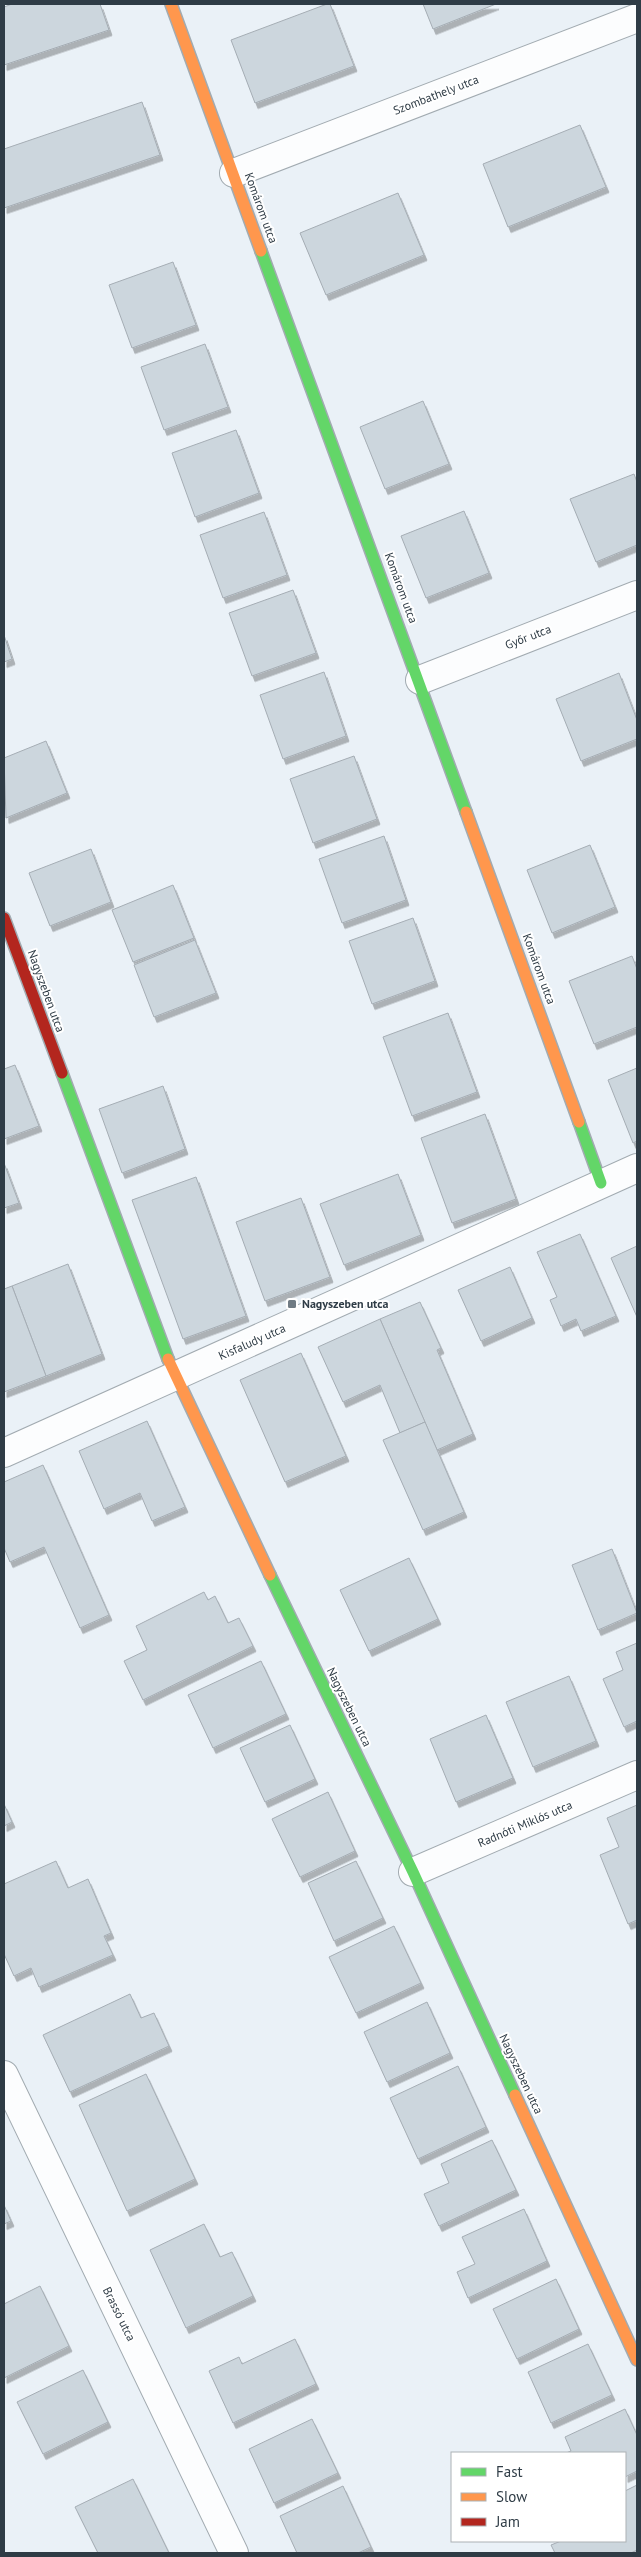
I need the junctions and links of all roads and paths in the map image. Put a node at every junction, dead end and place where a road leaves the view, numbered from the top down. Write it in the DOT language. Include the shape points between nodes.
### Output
graph roads {
  1 [pos="171,4"];
  2 [pos="637,18"];
  3 [pos="234,173"];
  4 [pos="637,595"];
  5 [pos="420,680"];
  6 [pos="4,918"];
  7 [pos="637,1168"];
  8 [pos="601,1183"];
  9 [pos="175,1377"];
  10 [pos="4,1453"];
  11 [pos="637,1775"];
  12 [pos="413,1872"];
  13 [pos="4,2075"];
  14 [pos="637,2360"];
  15 [pos="234,2553"];
  1 -- 3 [label="street, Komárom utca"];
  2 -- 3 [label="street, Szombathely utca"];
  3 -- 5 [label="street, Komárom utca"];
  4 -- 5 [label="street, Győr utca"];
  5 -- 8 [label="street, Komárom utca"];
  6 -- 9 [label="street, Nagyszeben utca"];
  7 -- 8 [label="street, Kisfaludy utca"];
  8 -- 9 [label="street, Kisfaludy utca"];
  9 -- 10 [label="street, Kisfaludy utca"];
  9 -- 12 [label="street, Nagyszeben utca"];
  11 -- 12 [label="street, Radnóti Miklós utca"];
  12 -- 14 [label="street, Nagyszeben utca"];
  13 -- 15 [label="street, Brassó utca"];
}
